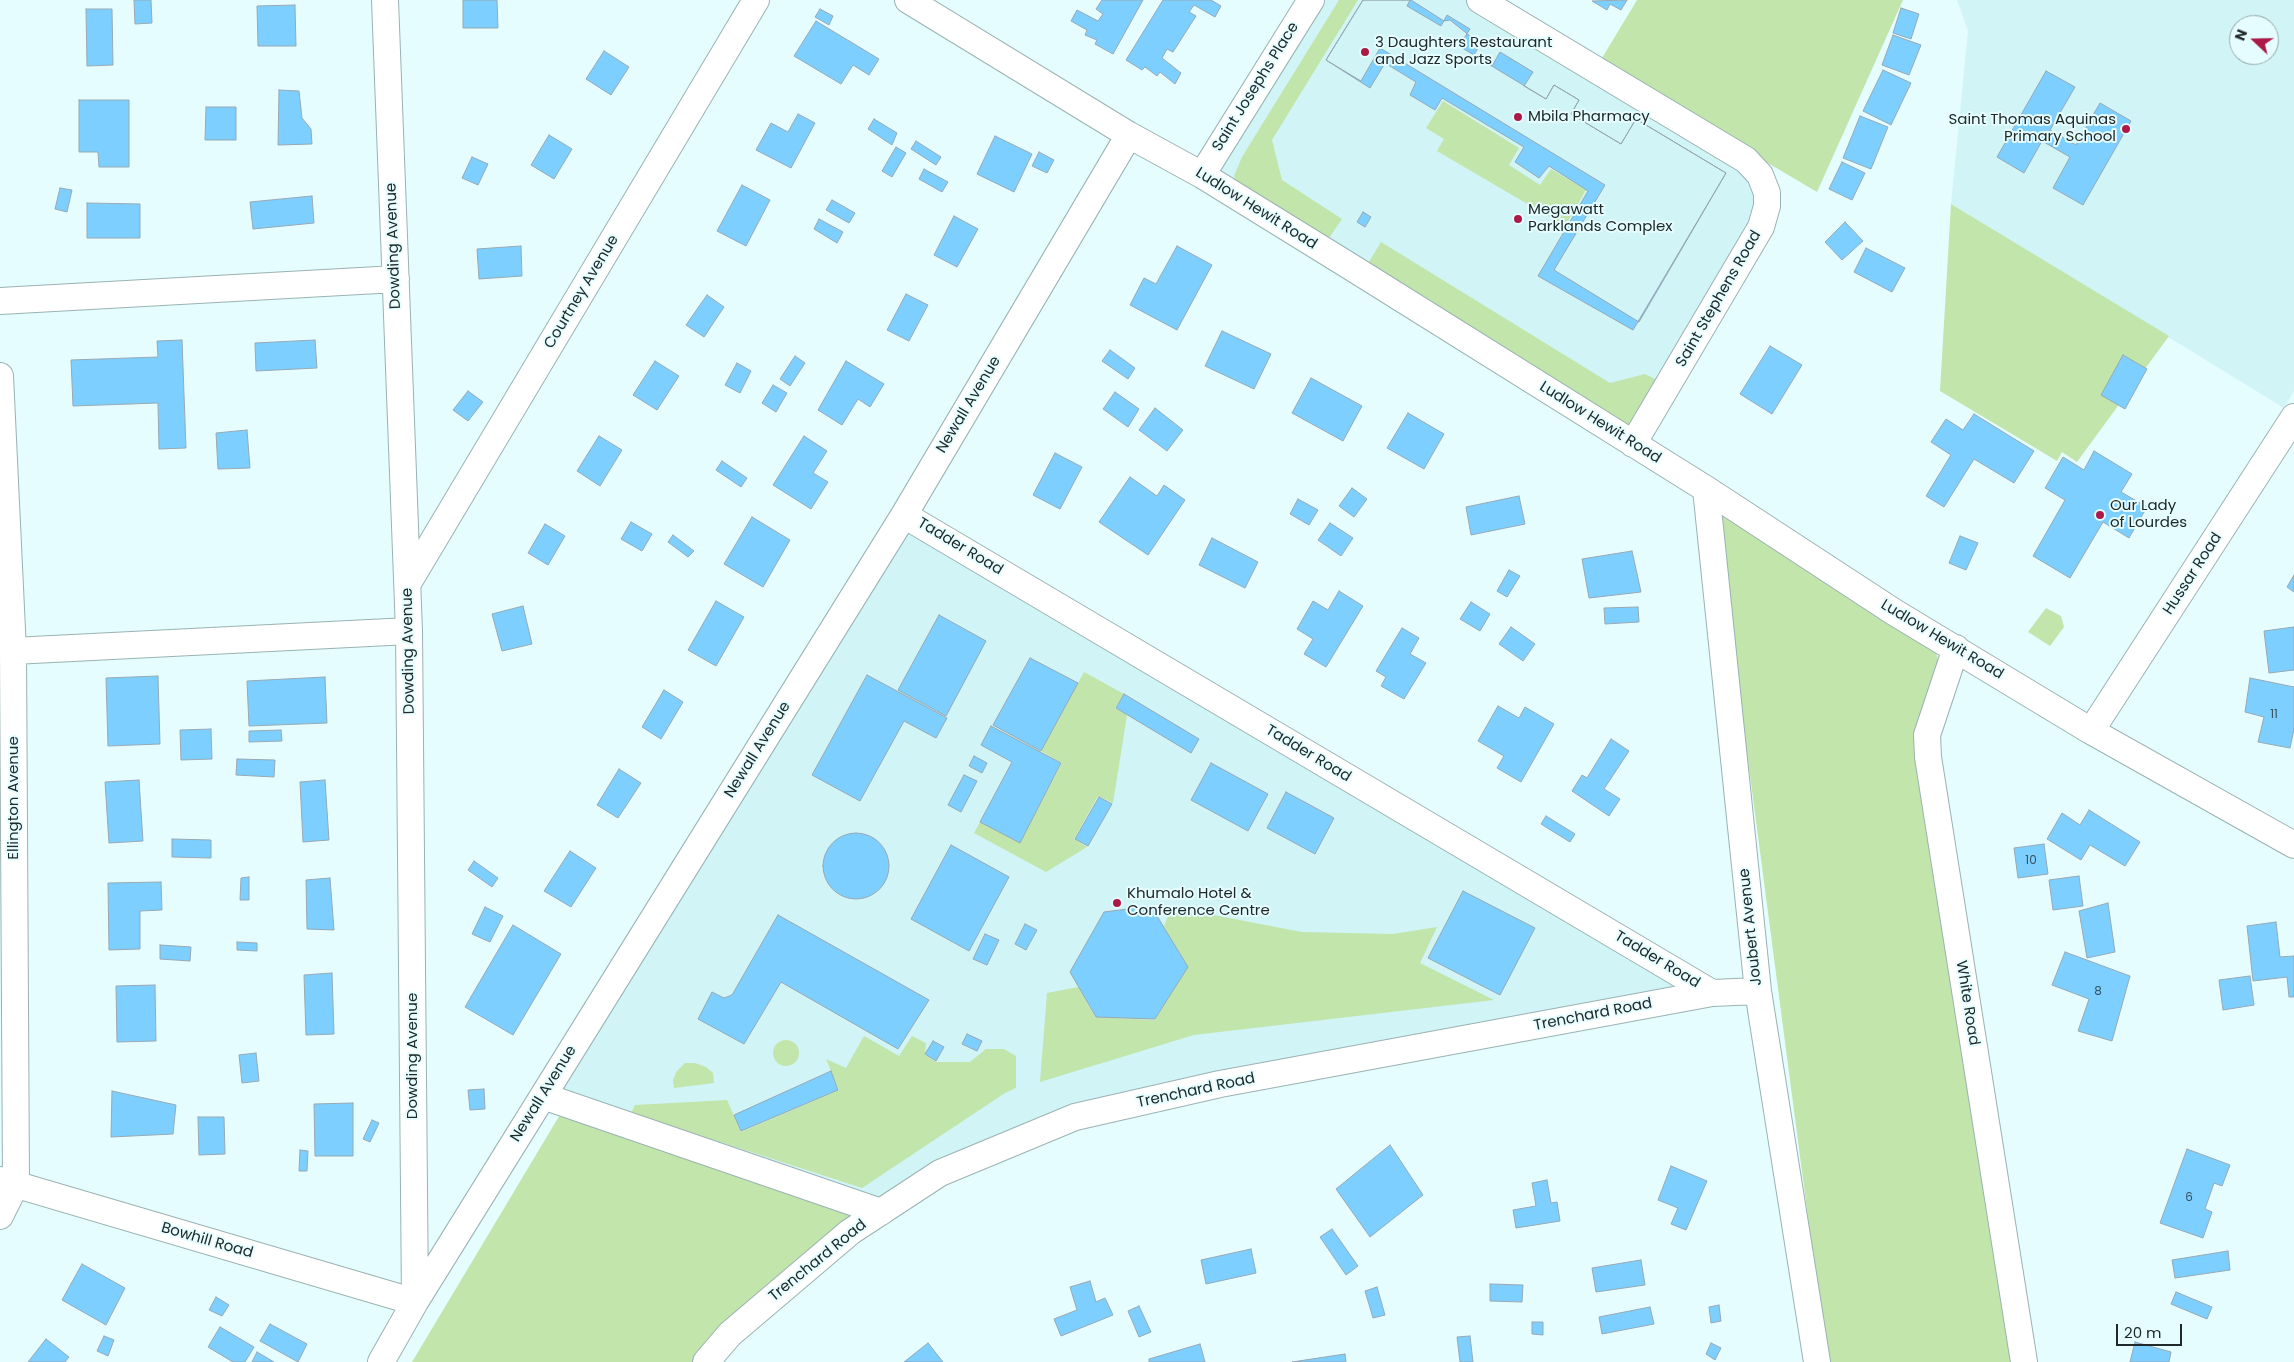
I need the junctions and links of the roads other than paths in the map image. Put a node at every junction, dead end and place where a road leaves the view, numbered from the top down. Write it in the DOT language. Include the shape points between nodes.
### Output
graph roads {
  1 [pos="385,0"];
  2 [pos="756,0"];
  3 [pos="908,0"];
  4 [pos="1311,0"];
  5 [pos="1480,0"];
  6 [pos="943,9"];
  7 [pos="1129,135"];
  8 [pos="1202,175"];
  9 [pos="396,280"];
  10 [pos="0,300"];
  11 [pos="0,376"];
  12 [pos="2294,417"];
  13 [pos="1633,444"];
  14 [pos="1706,489"];
  15 [pos="904,515"];
  16 [pos="408,584"];
  17 [pos="410,631"];
  18 [pos="1956,648"];
  19 [pos="13,652"];
  20 [pos="2091,731"];
  21 [pos="2294,845"];
  22 [pos="1758,991"];
  23 [pos="1712,993"];
  24 [pos="542,1096"];
  25 [pos="8,1182"];
  26 [pos="881,1212"];
  27 [pos="0,1216"];
  28 [pos="415,1302"];
  29 [pos="381,1362"];
  30 [pos="706,1362"];
  31 [pos="1817,1362"];
  32 [pos="2024,1362"];
  1 -- 9 [label="street, Dowding Avenue"];
  2 -- 16 [label="street, Courtney Avenue"];
  3 -- 6 [label="street, Ludlow Hewit Road"];
  4 -- 8 [label="street, Saint Josephs Place"];
  5 -- 13 [label="street, Saint Stephens Road" via="1746,160 1760,175 1767,194 1761,227"];
  6 -- 7 [label="street, Ludlow Hewit Road"];
  7 -- 8 [label="street, Ludlow Hewit Road"];
  7 -- 15 [label="street, Newall Avenue"];
  8 -- 13 [label="street, Ludlow Hewit Road"];
  9 -- 10 [label="street"];
  9 -- 16 [label="street, Dowding Avenue"];
  11 -- 19 [label="street, Ellington Avenue"];
  12 -- 20 [label="street, Hussar Road"];
  13 -- 14 [label="street, Ludlow Hewit Road"];
  14 -- 18 [label="street, Ludlow Hewit Road" via="1894,612"];
  14 -- 22 [label="street, Joubert Avenue"];
  15 -- 23 [label="street, Tadder Road"];
  15 -- 24 [label="street, Newall Avenue"];
  16 -- 17 [label="street, Dowding Avenue"];
  17 -- 19 [label="street"];
  17 -- 28 [label="street, Dowding Avenue"];
  18 -- 20 [label="street, Ludlow Hewit Road"];
  18 -- 32 [label="street, White Road" via="1927,735 1928,757"];
  19 -- 25 [label="street, Ellington Avenue"];
  20 -- 21 [label="street, Ludlow Hewit Road"];
  22 -- 23 [label="street, Trenchard Road"];
  22 -- 31 [label="street, Joubert Avenue"];
  23 -- 26 [label="street, Trenchard Road" via="1220,1084 1075,1117 940,1174"];
  24 -- 26 [label="street"];
  24 -- 28 [label="street, Newall Avenue"];
  25 -- 27 [label="street, Ellington Avenue"];
  25 -- 28 [label="street, Bowhill Road"];
  26 -- 30 [label="street, Trenchard Road" via="850,1232 730,1334"];
  28 -- 29 [label="street, Newall Avenue"];
}
